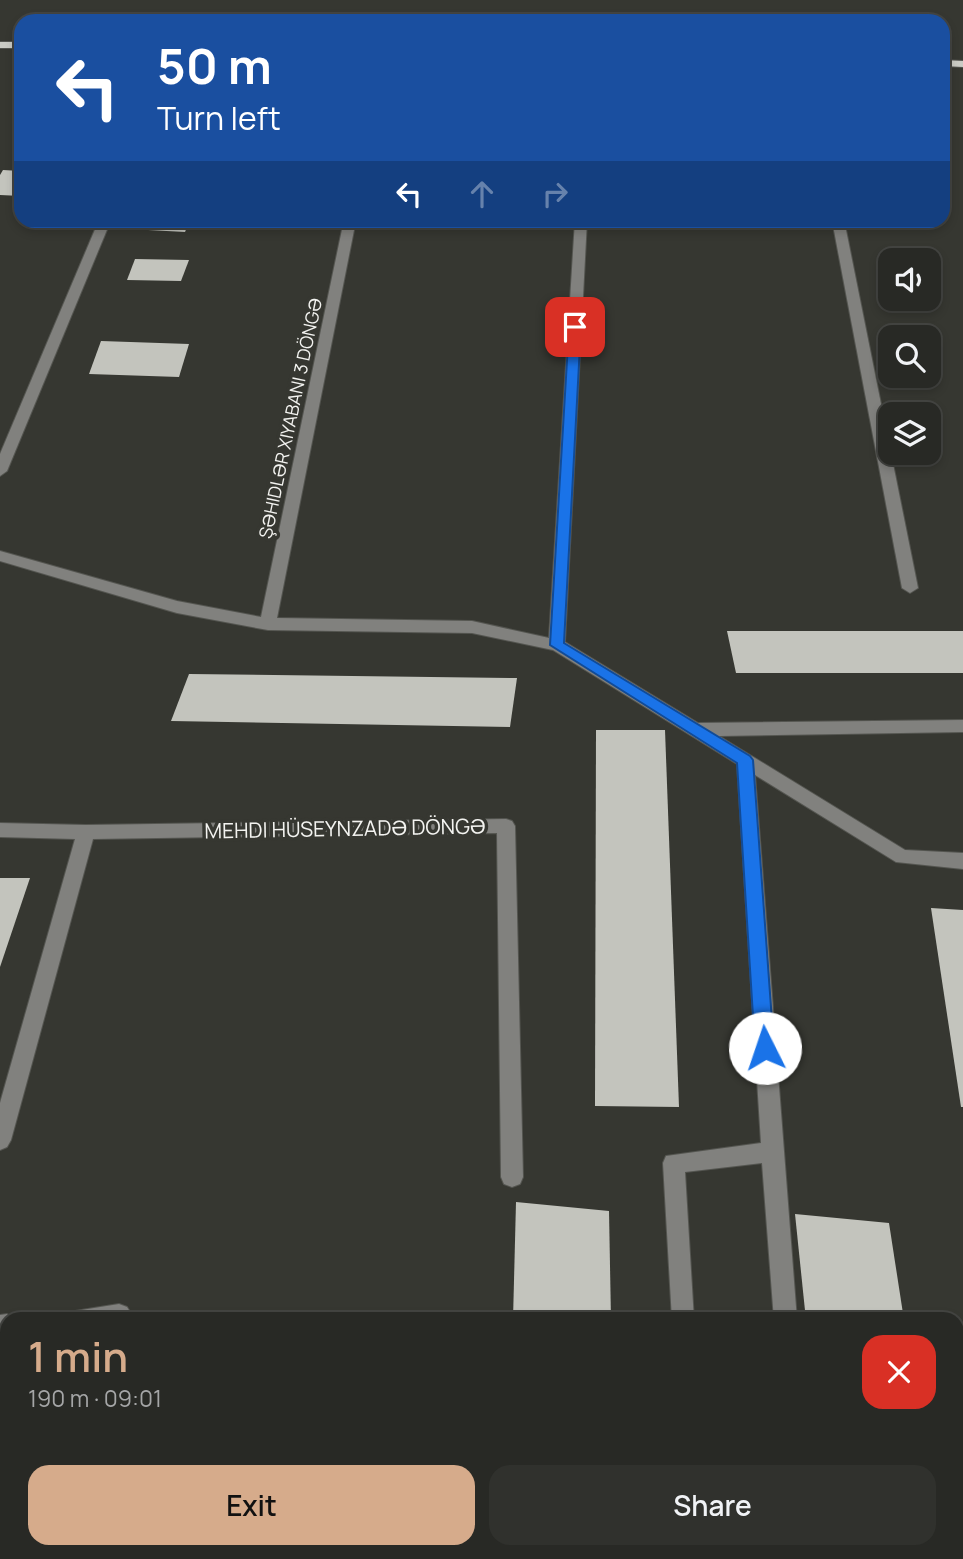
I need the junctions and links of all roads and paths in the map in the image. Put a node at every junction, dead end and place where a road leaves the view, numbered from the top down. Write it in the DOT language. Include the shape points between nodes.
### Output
graph roads {
  1 [pos="102,228"];
  2 [pos="348,228"];
  3 [pos="581,228"];
  4 [pos="840,228"];
  5 [pos="0,471"];
  6 [pos="0,556"];
  7 [pos="910,588"];
  8 [pos="268,624"];
  9 [pos="557,645"];
  10 [pos="963,726"];
  11 [pos="694,730"];
  12 [pos="745,760"];
  13 [pos="0,830"];
  14 [pos="86,832"];
  15 [pos="963,861"];
  16 [pos="0,1140"];
  17 [pos="772,1153"];
  18 [pos="512,1177"];
  19 [pos="683,1312"];
  20 [pos="785,1312"];
  1 -- 5 [label="street"];
  2 -- 8 [label="street"];
  3 -- 9 [label="street"];
  4 -- 7 [label="street"];
  6 -- 8 [label="street" via="177,607"];
  8 -- 9 [label="street" via="472,627"];
  9 -- 11 [label="street"];
  10 -- 11 [label="street"];
  11 -- 12 [label="street"];
  12 -- 15 [label="street" via="902,857"];
  12 -- 17 [label="street"];
  13 -- 14 [label="street, MEHDI HÜSEYNZADƏ DÖNGƏ"];
  14 -- 16 [label="street"];
  14 -- 18 [label="street, MEHDI HÜSEYNZADƏ DÖNGƏ" via="506,826"];
  17 -- 19 [label="street" via="674,1163"];
  17 -- 20 [label="street"];
}
